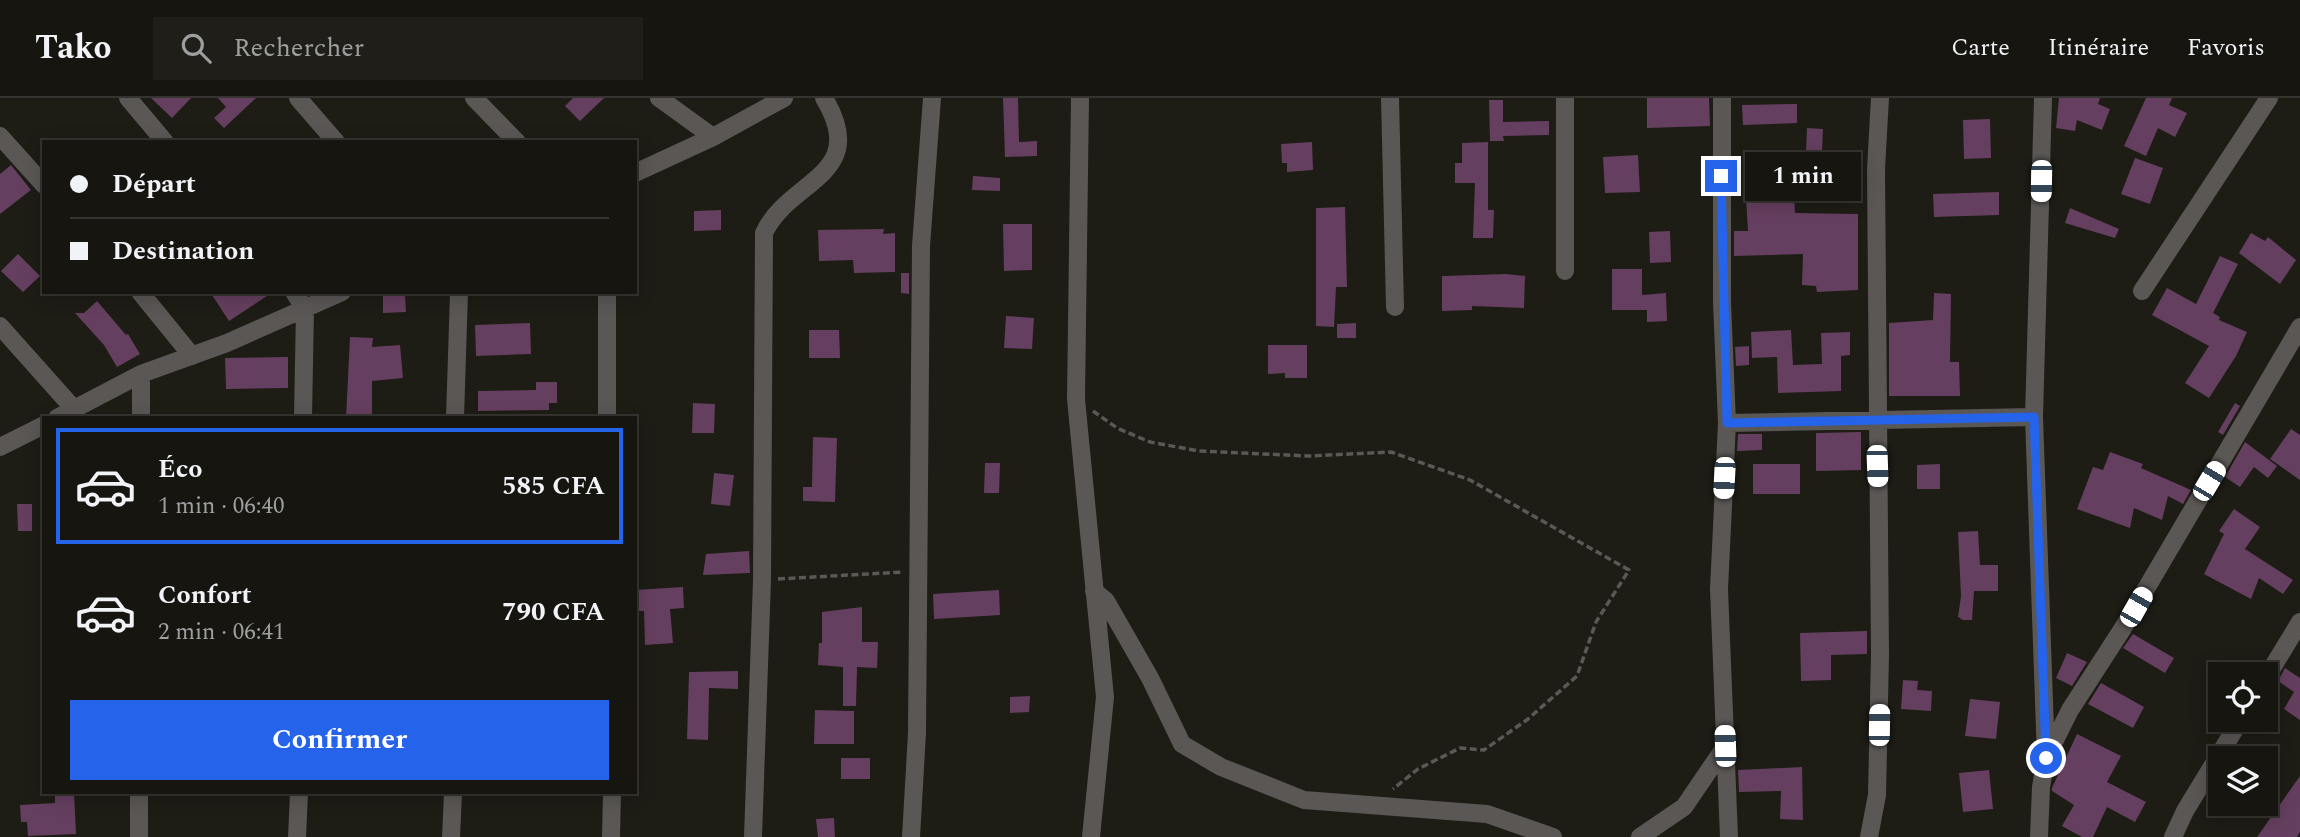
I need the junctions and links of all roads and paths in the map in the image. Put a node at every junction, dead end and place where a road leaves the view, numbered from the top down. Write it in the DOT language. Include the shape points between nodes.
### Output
graph roads {
  1 [pos="128,98"];
  2 [pos="298,98"];
  3 [pos="474,98"];
  4 [pos="659,98"];
  5 [pos="824,98"];
  6 [pos="932,98"];
  7 [pos="1080,98"];
  8 [pos="1390,98"];
  9 [pos="1565,98"];
  10 [pos="1722,98"];
  11 [pos="1880,98"];
  12 [pos="2043,98"];
  13 [pos="2269,98"];
  14 [pos="777,99"];
  15 [pos="0,136"];
  16 [pos="713,137"];
  17 [pos="163,140"];
  18 [pos="334,140"];
  19 [pos="515,140"];
  20 [pos="637,172"];
  21 [pos="42,182"];
  22 [pos="1564,271"];
  23 [pos="2142,291"];
  24 [pos="143,294"];
  25 [pos="295,294"];
  26 [pos="338,294"];
  27 [pos="459,294"];
  28 [pos="607,294"];
  29 [pos="1395,307"];
  30 [pos="305,309"];
  31 [pos="0,326"];
  32 [pos="2300,327"];
  33 [pos="192,356"];
  34 [pos="141,374"];
  35 [pos="1076,399"];
  36 [pos="74,409"];
  37 [pos="61,416"];
  38 [pos="141,416"];
  39 [pos="303,416"];
  40 [pos="455,416"];
  41 [pos="607,416"];
  42 [pos="2034,417"];
  43 [pos="1876,420"];
  44 [pos="1727,423"];
  45 [pos="42,426"];
  46 [pos="0,447"];
  47 [pos="918,572"];
  48 [pos="762,580"];
  49 [pos="1094,591"];
  50 [pos="2300,622"];
  51 [pos="2276,662"];
  52 [pos="2233,732"];
  53 [pos="1725,746"];
  54 [pos="2046,758"];
  55 [pos="139,794"];
  56 [pos="299,794"];
  57 [pos="453,794"];
  58 [pos="612,794"];
  59 [pos="1375,804"];
  60 [pos="139,837"];
  61 [pos="297,837"];
  62 [pos="451,837"];
  63 [pos="611,837"];
  64 [pos="753,837"];
  65 [pos="911,837"];
  66 [pos="1091,837"];
  67 [pos="1553,837"];
  68 [pos="1640,837"];
  69 [pos="1729,837"];
  70 [pos="1869,837"];
  71 [pos="2039,837"];
  72 [pos="2173,837"];
  1 -- 17 [label="street"];
  2 -- 18 [label="street"];
  3 -- 19 [label="street"];
  4 -- 16 [label="street"];
  5 -- 48 [label="street" via="836,118 838,149 824,175 771,217 764,233"];
  6 -- 47 [label="street" via="921,246"];
  7 -- 35 [label="street"];
  8 -- 29 [label="street"];
  9 -- 22 [label="street"];
  10 -- 44 [label="street"];
  11 -- 43 [label="street"];
  12 -- 42 [label="street"];
  13 -- 23 [label="street"];
  14 -- 16 [label="street"];
  15 -- 21 [label="street"];
  16 -- 20 [label="street"];
  24 -- 33 [label="street"];
  25 -- 30 [label="street"];
  26 -- 30 [label="street"];
  27 -- 40 [label="street"];
  28 -- 41 [label="street"];
  30 -- 33 [label="street"];
  30 -- 39 [label="street"];
  31 -- 36 [label="street"];
  32 -- 54 [label="street" via="2070,710"];
  33 -- 34 [label="street"];
  34 -- 36 [label="street"];
  34 -- 38 [label="street"];
  35 -- 49 [label="street"];
  35 -- 59 [label="path" via="1118,428 1150,442 1199,451 1309,456 1391,452 1469,480 1629,570 1596,622 1577,676 1484,750 1460,748 1419,769"];
  36 -- 37 [label="street"];
  42 -- 43 [label="street"];
  42 -- 54 [label="street"];
  43 -- 44 [label="street"];
  43 -- 70 [label="street" via="1880,655 1877,795"];
  44 -- 53 [label="street" via="1719,589"];
  45 -- 46 [label="street"];
  47 -- 48 [label="path"];
  47 -- 65 [label="street"];
  48 -- 64 [label="street"];
  49 -- 59 [label="street" via="1106,601 1182,744 1221,767 1304,800"];
  49 -- 66 [label="street" via="1105,697"];
  50 -- 51 [label="street"];
  52 -- 72 [label="street"];
  53 -- 68 [label="street" via="1685,807"];
  53 -- 69 [label="street"];
  54 -- 71 [label="street"];
  55 -- 60 [label="street"];
  56 -- 61 [label="street"];
  57 -- 62 [label="street"];
  58 -- 63 [label="street"];
  59 -- 67 [label="street" via="1488,814"];
}
